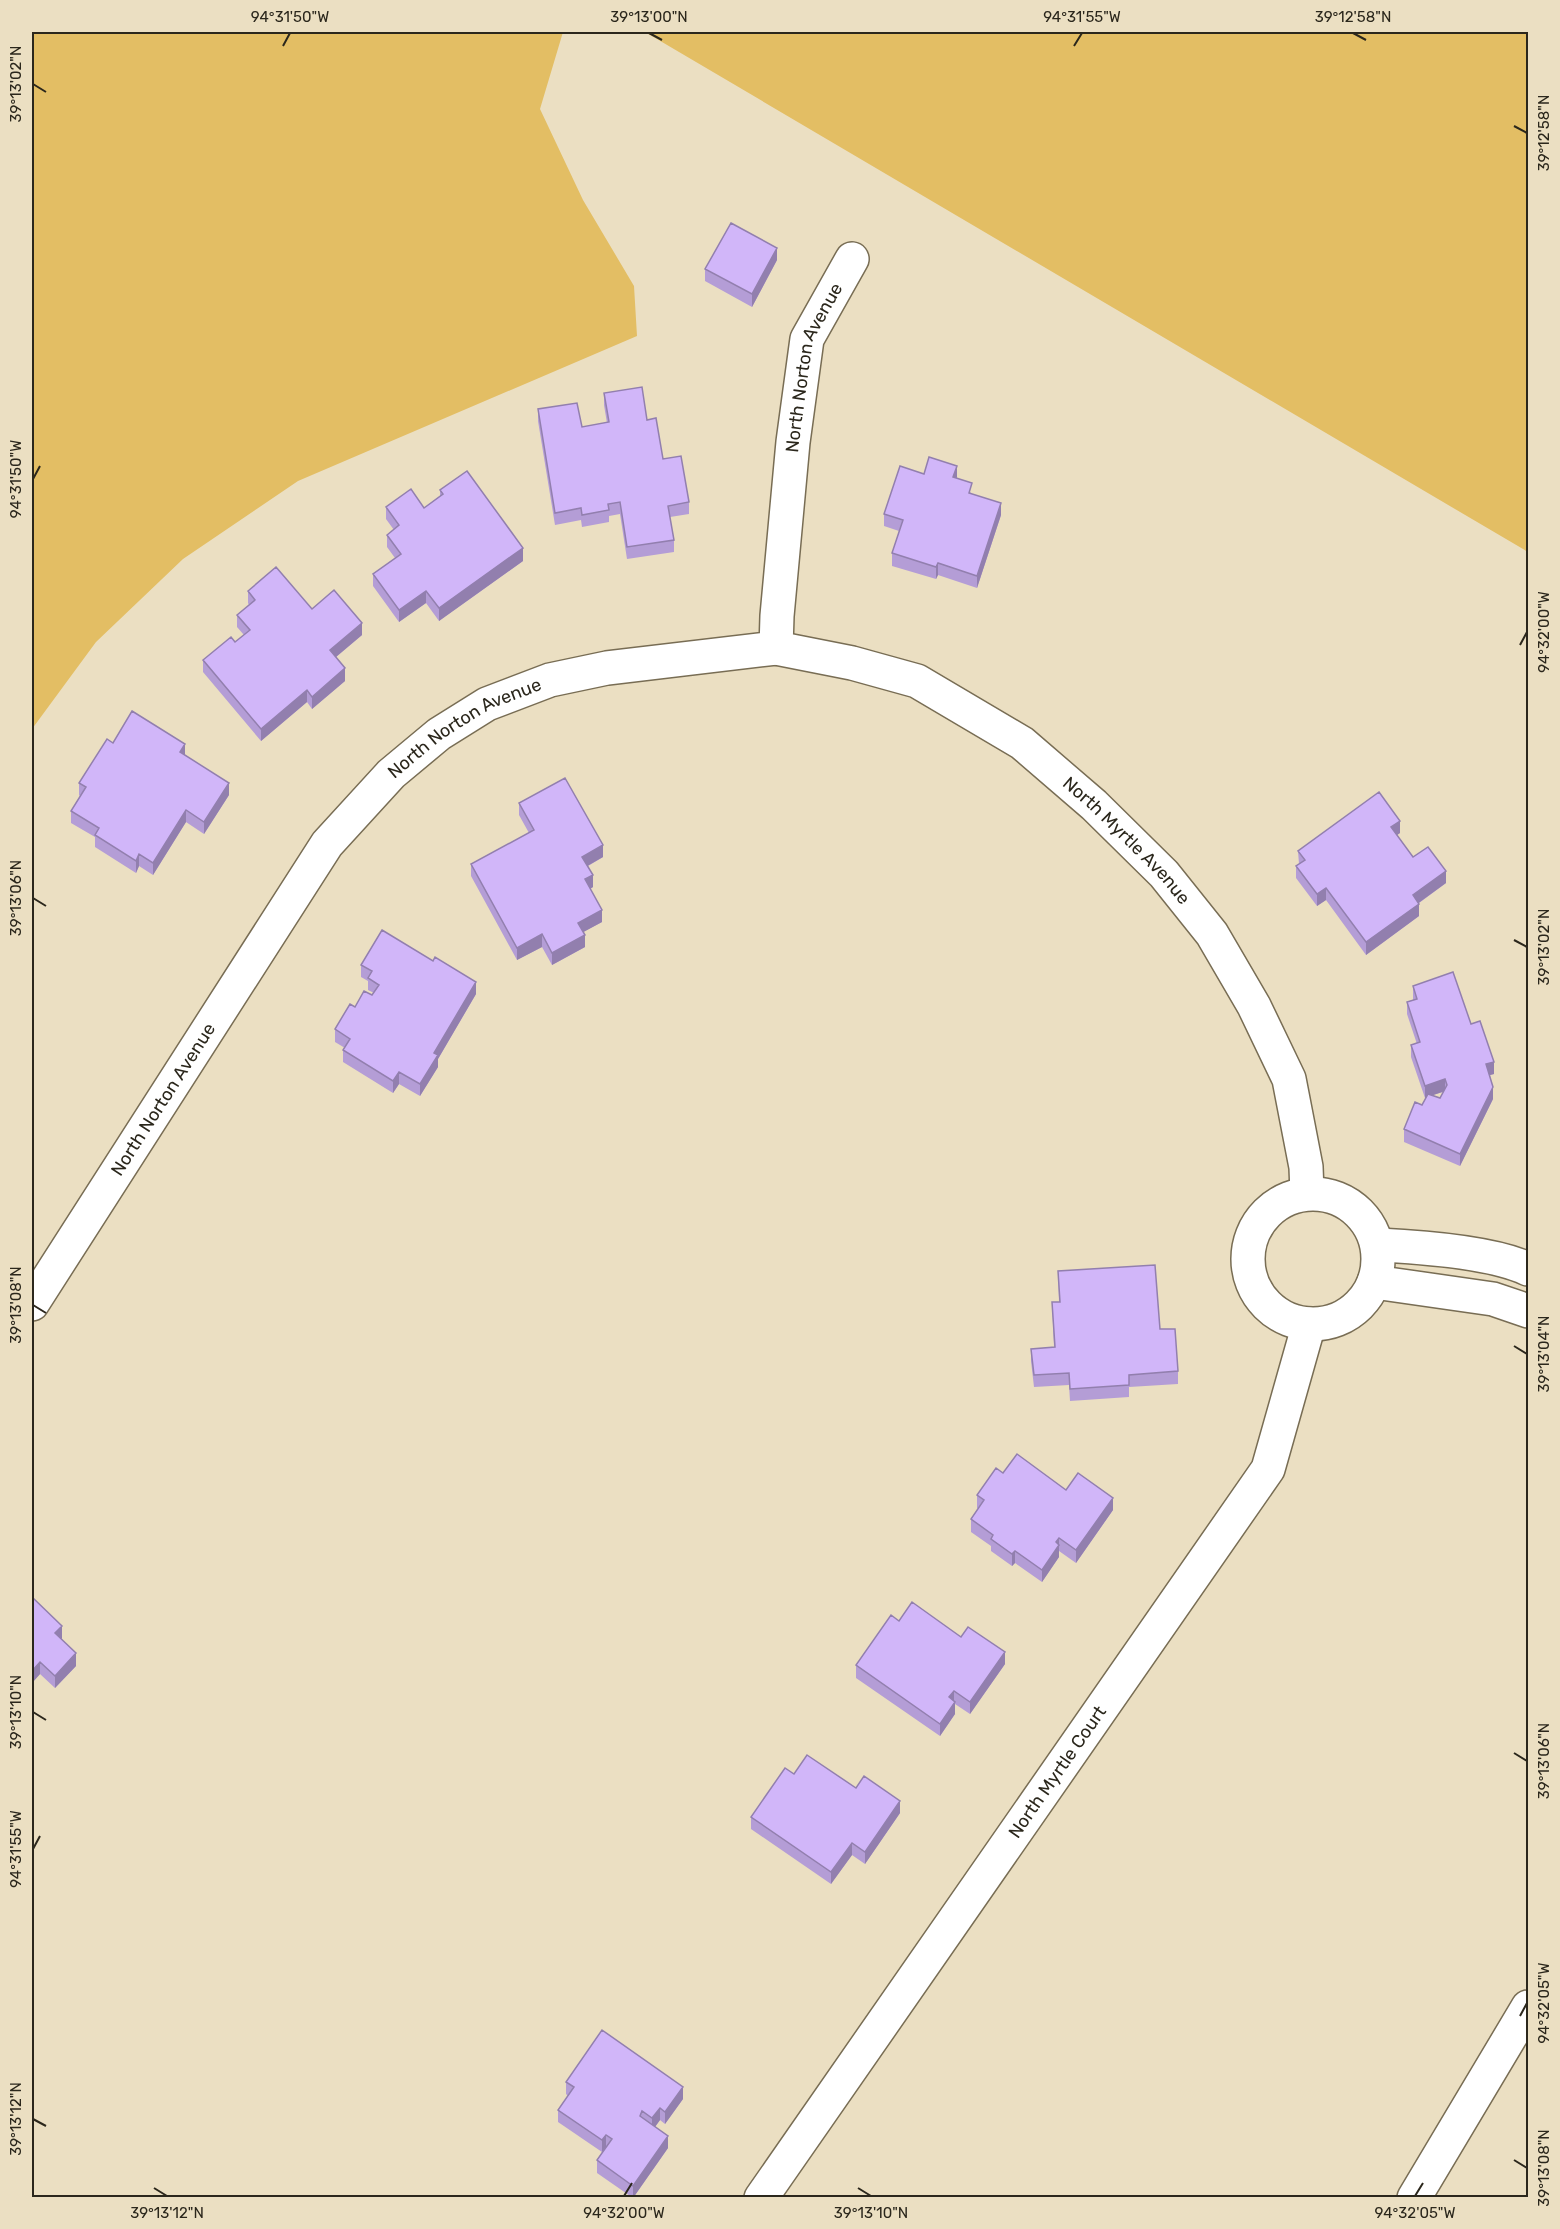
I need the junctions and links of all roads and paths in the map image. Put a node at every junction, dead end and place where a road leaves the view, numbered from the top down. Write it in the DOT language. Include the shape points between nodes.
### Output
graph roads {
  1 [pos="852,259"];
  2 [pos="776,648"];
  3 [pos="1307,1193"];
  4 [pos="1379,1245"];
  5 [pos="1528,1269"];
  6 [pos="1374,1282"];
  7 [pos="32,1304"];
  8 [pos="1528,1311"];
  9 [pos="1309,1324"];
  10 [pos="1528,2007"];
  11 [pos="761,2198"];
  12 [pos="1414,2198"];
  1 -- 2 [label="street, North Norton Avenue" via="807,339 793,442"];
  2 -- 3 [label="street, North Myrtle Avenue" via="917,681 1022,743 1094,805 1164,874 1212,934 1254,1006 1288,1080 1306,1167"];
  2 -- 7 [label="street, North Norton Avenue" via="607,668 550,680 487,704 440,734 391,774 327,844"];
  3 -- 4 [label="street" via="1334,1197 1353,1207 1367,1222"];
  3 -- 9 [label="street" via="1272,1208 1257,1224 1249,1245 1248,1267 1255,1288 1268,1306 1287,1319"];
  4 -- 5 [label="street" via="1472,1255 1514,1262"];
  4 -- 6 [label="street"];
  6 -- 8 [label="street" via="1493,1299"];
  6 -- 9 [label="street" via="1364,1300 1348,1314 1329,1322"];
  9 -- 11 [label="street, North Myrtle Court" via="1268,1469"];
  10 -- 12 [label="street"];
}
